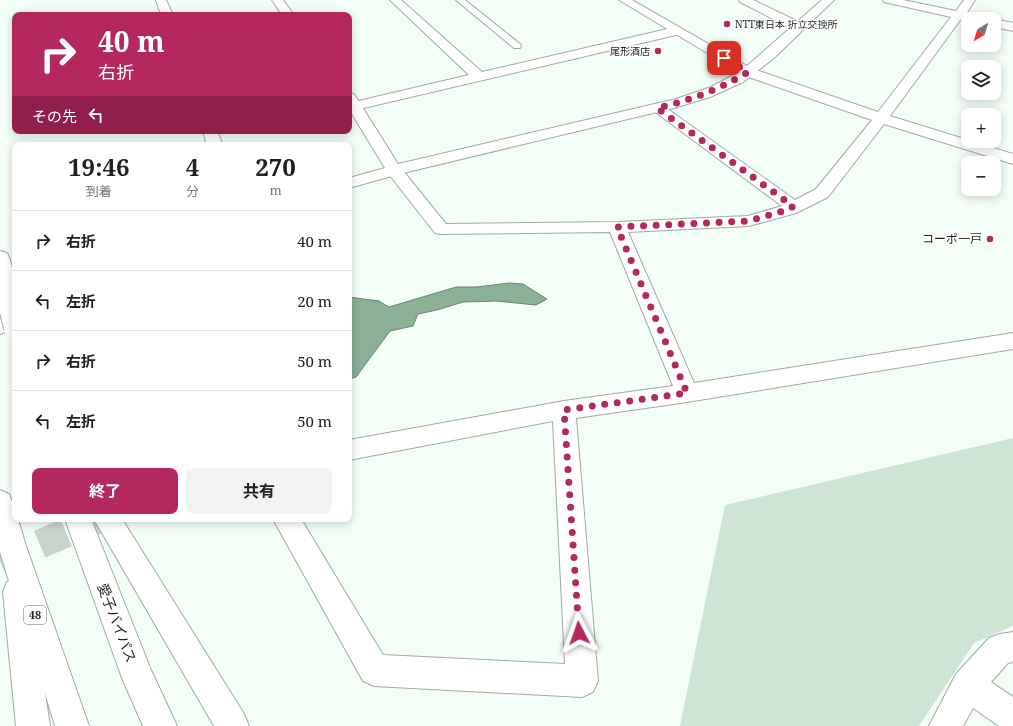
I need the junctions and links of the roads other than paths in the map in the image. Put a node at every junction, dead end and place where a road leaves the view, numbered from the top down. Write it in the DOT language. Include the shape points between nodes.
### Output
graph roads {
  1 [pos="161,0"];
  2 [pos="277,0"];
  3 [pos="395,0"];
  4 [pos="460,0"];
  5 [pos="624,0"];
  6 [pos="744,0"];
  7 [pos="829,0"];
  8 [pos="888,0"];
  9 [pos="970,0"];
  10 [pos="166,12"];
  11 [pos="286,12"];
  12 [pos="958,16"];
  13 [pos="961,17"];
  14 [pos="1001,24"];
  15 [pos="799,27"];
  16 [pos="1013,27"];
  17 [pos="676,31"];
  18 [pos="517,46"];
  19 [pos="748,72"];
  20 [pos="479,77"];
  21 [pos="352,102"];
  22 [pos="657,108"];
  23 [pos="881,118"];
  24 [pos="1013,159"];
  25 [pos="394,170"];
  26 [pos="352,182"];
  27 [pos="793,206"];
  28 [pos="617,227"];
  29 [pos="0,257"];
  30 [pos="12,315"];
  31 [pos="12,322"];
  32 [pos="0,327"];
  33 [pos="1013,341"];
  34 [pos="687,393"];
  35 [pos="564,410"];
  36 [pos="352,449"];
  37 [pos="0,502"];
  38 [pos="79,522"];
  39 [pos="109,522"];
  40 [pos="288,522"];
  41 [pos="12,546"];
  42 [pos="1013,647"];
  43 [pos="967,685"];
  44 [pos="1013,716"];
  45 [pos="33,726"];
  46 [pos="72,726"];
  47 [pos="160,726"];
  48 [pos="232,726"];
  49 [pos="946,726"];
  1 -- 10 [label="main road"];
  2 -- 11 [label="main road"];
  3 -- 20 [label="main road"];
  4 -- 18 [label="lane"];
  5 -- 17 [label="main road"];
  6 -- 15 [label="main road"];
  7 -- 15 [label="main road"];
  8 -- 12 [label="main road"];
  9 -- 12 [label="main road"];
  12 -- 13 [label="main road"];
  12 -- 23 [label="main road"];
  14 -- 16 [label="main road"];
  15 -- 19 [label="main road"];
  17 -- 19 [label="main road"];
  17 -- 20 [label="main road"];
  19 -- 22 [label="main road" via="699,97"];
  19 -- 23 [label="main road"];
  20 -- 21 [label="main road"];
  21 -- 25 [label="main road"];
  22 -- 25 [label="main road"];
  22 -- 27 [label="main road"];
  23 -- 24 [label="main road"];
  23 -- 27 [label="main road" via="822,193"];
  25 -- 26 [label="main road"];
  25 -- 28 [label="main road" via="441,230"];
  27 -- 28 [label="main road" via="749,221"];
  28 -- 34 [label="main road"];
  29 -- 30 [label="main road, bridge"];
  31 -- 32 [label="main road"];
  33 -- 34 [label="main road"];
  34 -- 35 [label="main road"];
  35 -- 36 [label="main road"];
  35 -- 40 [label="main road" via="582,681 374,670"];
  37 -- 41 [label="main road, 48"];
  38 -- 47 [label="main road, 愛子バイパス" via="138,678"];
  39 -- 48 [label="main road"];
  41 -- 45 [label="main road"];
  41 -- 46 [label="main road, 48"];
  42 -- 43 [label="main road" via="1000,649"];
  43 -- 44 [label="main road"];
  43 -- 49 [label="main road"];
}
